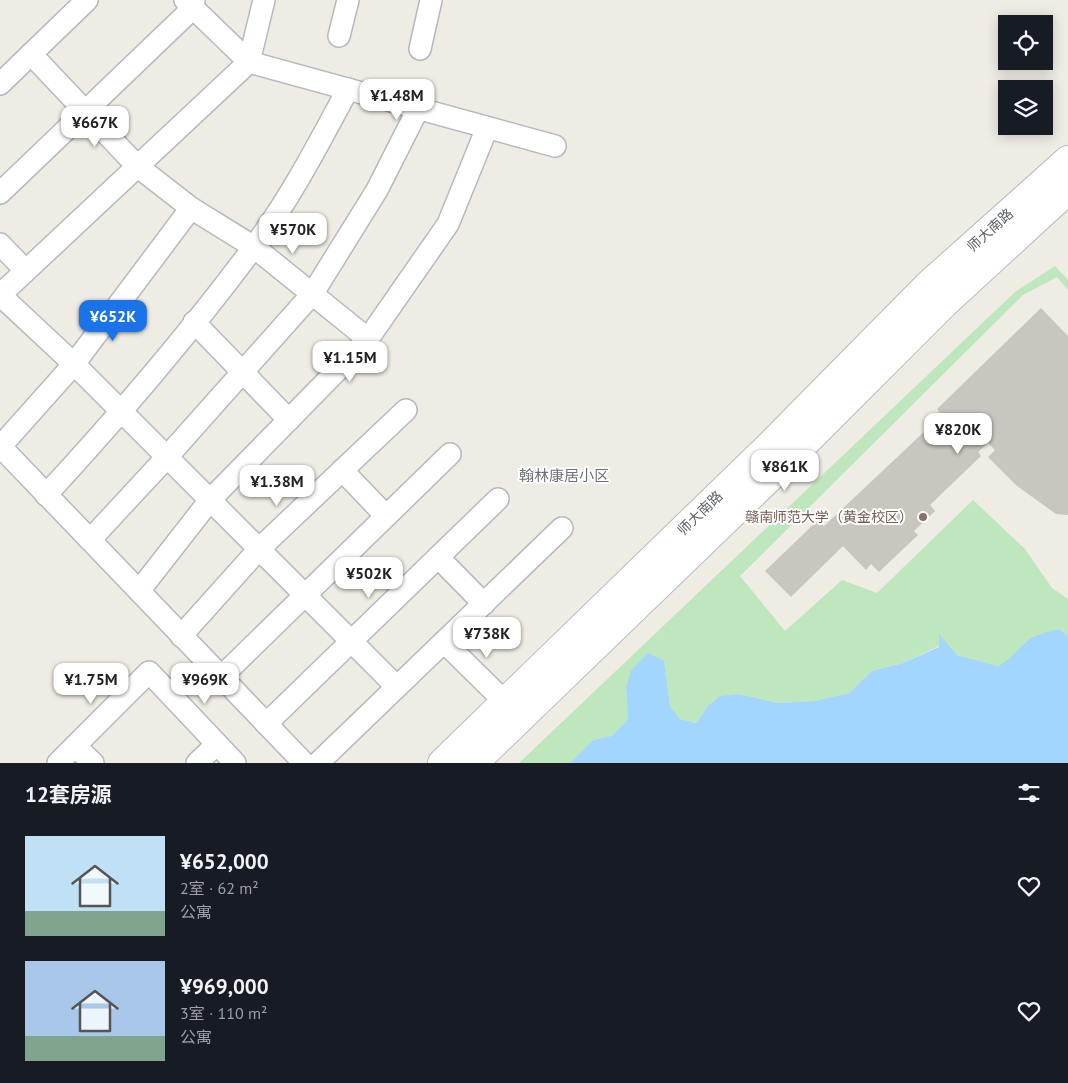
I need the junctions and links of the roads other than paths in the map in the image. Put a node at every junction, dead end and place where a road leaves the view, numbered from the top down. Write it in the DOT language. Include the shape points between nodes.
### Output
graph roads {
  1 [pos="87,0"];
  2 [pos="264,0"];
  3 [pos="348,0"];
  4 [pos="430,0"];
  5 [pos="191,3"];
  6 [pos="339,36"];
  7 [pos="420,49"];
  8 [pos="31,54"];
  9 [pos="249,62"];
  10 [pos="0,84"];
  11 [pos="348,89"];
  12 [pos="418,108"];
  13 [pos="85,112"];
  14 [pos="487,128"];
  15 [pos="555,146"];
  16 [pos="1068,160"];
  17 [pos="137,166"];
  18 [pos="1068,190"];
  19 [pos="0,194"];
  20 [pos="191,208"];
  21 [pos="0,244"];
  22 [pos="254,247"];
  23 [pos="26,270"];
  24 [pos="313,293"];
  25 [pos="0,295"];
  26 [pos="194,322"];
  27 [pos="368,339"];
  28 [pos="74,364"];
  29 [pos="242,373"];
  30 [pos="406,410"];
  31 [pos="122,412"];
  32 [pos="289,420"];
  33 [pos="0,447"];
  34 [pos="450,454"];
  35 [pos="167,457"];
  36 [pos="342,470"];
  37 [pos="46,495"];
  38 [pos="498,499"];
  39 [pos="210,500"];
  40 [pos="386,516"];
  41 [pos="562,528"];
  42 [pos="90,540"];
  43 [pos="259,549"];
  44 [pos="438,558"];
  45 [pos="139,591"];
  46 [pos="305,595"];
  47 [pos="484,604"];
  48 [pos="182,636"];
  49 [pos="352,641"];
  50 [pos="444,642"];
  51 [pos="221,677"];
  52 [pos="397,687"];
  53 [pos="505,702"];
  54 [pos="266,724"];
  55 [pos="216,744"];
  56 [pos="75,746"];
  57 [pos="58,763"];
  58 [pos="93,763"];
  59 [pos="197,763"];
  60 [pos="235,763"];
  61 [pos="304,763"];
  62 [pos="318,763"];
  63 [pos="442,763"];
  64 [pos="474,763"];
  1 -- 8 [label="street"];
  2 -- 9 [label="street"];
  3 -- 6 [label="street"];
  4 -- 7 [label="street"];
  5 -- 9 [label="street"];
  5 -- 13 [label="street"];
  8 -- 10 [label="street"];
  8 -- 13 [label="street"];
  9 -- 11 [label="street"];
  9 -- 17 [label="street"];
  11 -- 12 [label="street"];
  11 -- 22 [label="street" via="306,165"];
  12 -- 14 [label="street"];
  12 -- 24 [label="street" via="377,190"];
  13 -- 17 [label="street"];
  13 -- 19 [label="street"];
  14 -- 15 [label="street"];
  14 -- 27 [label="street" via="448,224"];
  16 -- 53 [label="main road, 师大南路" via="927,286 768,447"];
  17 -- 20 [label="street"];
  17 -- 23 [label="street"];
  18 -- 64 [label="main road, 师大南路" via="944,304 787,461"];
  20 -- 22 [label="street"];
  20 -- 28 [label="street"];
  21 -- 23 [label="street"];
  22 -- 24 [label="street"];
  22 -- 26 [label="street"];
  23 -- 25 [label="street"];
  24 -- 27 [label="street"];
  24 -- 29 [label="street"];
  25 -- 28 [label="street"];
  26 -- 29 [label="street"];
  26 -- 31 [label="street"];
  27 -- 32 [label="street"];
  28 -- 31 [label="street"];
  28 -- 33 [label="street"];
  29 -- 32 [label="street"];
  29 -- 35 [label="street"];
  30 -- 36 [label="street"];
  31 -- 35 [label="street"];
  31 -- 37 [label="street"];
  32 -- 39 [label="street"];
  33 -- 37 [label="street"];
  34 -- 40 [label="street"];
  35 -- 39 [label="street"];
  35 -- 42 [label="street"];
  36 -- 40 [label="street"];
  36 -- 43 [label="street"];
  37 -- 42 [label="street"];
  38 -- 44 [label="street"];
  39 -- 43 [label="street"];
  39 -- 45 [label="street"];
  40 -- 46 [label="street"];
  41 -- 47 [label="street"];
  42 -- 45 [label="street"];
  43 -- 46 [label="street"];
  43 -- 48 [label="street"];
  44 -- 47 [label="street"];
  44 -- 49 [label="street"];
  45 -- 48 [label="street"];
  46 -- 49 [label="street"];
  46 -- 51 [label="street"];
  47 -- 50 [label="street"];
  48 -- 51 [label="street"];
  49 -- 52 [label="street"];
  49 -- 54 [label="street"];
  50 -- 52 [label="street"];
  50 -- 53 [label="street"];
  51 -- 54 [label="street"];
  52 -- 62 [label="street"];
  53 -- 63 [label="main road, 师大南路"];
  54 -- 61 [label="street"];
  55 -- 56 [label="street" via="149,672"];
  55 -- 59 [label="street"];
  55 -- 60 [label="street"];
  56 -- 57 [label="street"];
  56 -- 58 [label="street"];
}
